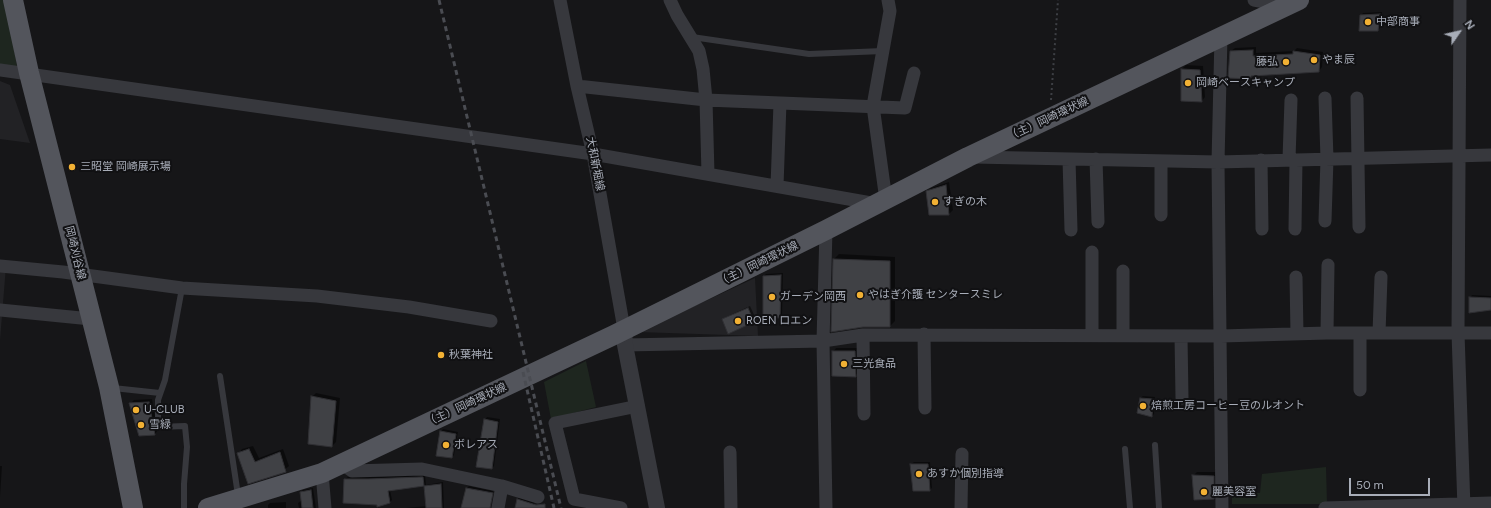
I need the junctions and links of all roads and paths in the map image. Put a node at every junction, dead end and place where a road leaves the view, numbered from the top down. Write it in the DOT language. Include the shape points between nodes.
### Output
graph roads {
  1 [pos="13,0"];
  2 [pos="560,0"];
  3 [pos="670,0"];
  4 [pos="888,0"];
  5 [pos="1058,0"];
  6 [pos="1254,0"];
  7 [pos="1460,0"];
  8 [pos="1293,3"];
  9 [pos="690,36"];
  10 [pos="1221,36"];
  11 [pos="883,51"];
  12 [pos="0,70"];
  13 [pos="30,73"];
  14 [pos="914,73"];
  15 [pos="577,86"];
  16 [pos="1325,98"];
  17 [pos="1357,98"];
  18 [pos="706,100"];
  19 [pos="1291,100"];
  20 [pos="780,103"];
  21 [pos="873,106"];
  22 [pos="1051,118"];
  23 [pos="593,154"];
  24 [pos="1459,155"];
  25 [pos="1491,155"];
  26 [pos="968,157"];
  27 [pos="1357,158"];
  28 [pos="1069,159"];
  29 [pos="1096,159"];
  30 [pos="1292,159"];
  31 [pos="1327,159"];
  32 [pos="1261,160"];
  33 [pos="1161,161"];
  34 [pos="1218,162"];
  35 [pos="708,174"];
  36 [pos="777,186"];
  37 [pos="882,202"];
  38 [pos="1161,215"];
  39 [pos="1325,221"];
  40 [pos="1098,222"];
  41 [pos="1359,227"];
  42 [pos="1262,229"];
  43 [pos="1295,229"];
  44 [pos="826,230"];
  45 [pos="1071,230"];
  46 [pos="1092,252"];
  47 [pos="1328,265"];
  48 [pos="0,266"];
  49 [pos="1123,271"];
  50 [pos="81,274"];
  51 [pos="1296,277"];
  52 [pos="1381,277"];
  53 [pos="182,288"];
  54 [pos="0,310"];
  55 [pos="91,319"];
  56 [pos="491,320"];
  57 [pos="1327,333"];
  58 [pos="1360,333"];
  59 [pos="1379,333"];
  60 [pos="1458,333"];
  61 [pos="1491,333"];
  62 [pos="924,334"];
  63 [pos="1297,334"];
  64 [pos="863,335"];
  65 [pos="1092,335"];
  66 [pos="1123,335"];
  67 [pos="1181,336"];
  68 [pos="1221,336"];
  69 [pos="625,337"];
  70 [pos="823,340"];
  71 [pos="220,376"];
  72 [pos="109,388"];
  73 [pos="1360,390"];
  74 [pos="160,393"];
  75 [pos="1182,398"];
  76 [pos="638,406"];
  77 [pos="925,408"];
  78 [pos="864,414"];
  79 [pos="1155,445"];
  80 [pos="1125,449"];
  81 [pos="730,452"];
  82 [pos="962,454"];
  83 [pos="342,464"];
  84 [pos="322,473"];
  85 [pos="502,486"];
  86 [pos="538,497"];
  87 [pos="243,501"];
  88 [pos="1491,503"];
  89 [pos="1464,506"];
  90 [pos="133,508"];
  91 [pos="184,508"];
  92 [pos="208,508"];
  93 [pos="325,508"];
  94 [pos="498,508"];
  95 [pos="621,508"];
  96 [pos="657,508"];
  97 [pos="731,508"];
  98 [pos="826,508"];
  99 [pos="961,508"];
  100 [pos="1130,508"];
  101 [pos="1159,508"];
  102 [pos="1222,508"];
  103 [pos="1325,508"];
  1 -- 13 [label="main road, 岡崎刈谷線"];
  2 -- 15 [label="street, 大和新堀線"];
  3 -- 9 [label="street"];
  4 -- 11 [label="street" via="890,11"];
  5 -- 22 [label="path"];
  6 -- 8 [label="street"];
  7 -- 24 [label="street"];
  8 -- 10 [label="main road, （主）岡崎環状線"];
  9 -- 11 [label="lane" via="808,54"];
  9 -- 18 [label="street" via="699,52"];
  10 -- 22 [label="main road, （主）岡崎環状線"];
  10 -- 34 [label="street"];
  11 -- 21 [label="street"];
  12 -- 13 [label="street"];
  13 -- 23 [label="street"];
  13 -- 50 [label="main road, 岡崎刈谷線"];
  14 -- 21 [label="street" via="905,108"];
  15 -- 18 [label="street"];
  15 -- 23 [label="street, 大和新堀線"];
  16 -- 31 [label="street"];
  17 -- 27 [label="street"];
  18 -- 20 [label="street"];
  18 -- 35 [label="street"];
  19 -- 30 [label="street"];
  20 -- 21 [label="street"];
  20 -- 36 [label="street"];
  21 -- 37 [label="street"];
  22 -- 26 [label="main road, （主）岡崎環状線"];
  23 -- 35 [label="street"];
  23 -- 69 [label="street, 大和新堀線"];
  24 -- 25 [label="street"];
  24 -- 27 [label="street"];
  24 -- 60 [label="street"];
  26 -- 28 [label="street"];
  26 -- 37 [label="main road, （主）岡崎環状線"];
  27 -- 31 [label="street"];
  27 -- 41 [label="street"];
  28 -- 29 [label="street"];
  28 -- 45 [label="street"];
  29 -- 33 [label="street"];
  29 -- 40 [label="street"];
  30 -- 31 [label="street"];
  30 -- 32 [label="street"];
  30 -- 43 [label="street"];
  31 -- 39 [label="street"];
  32 -- 34 [label="street"];
  32 -- 42 [label="street"];
  33 -- 34 [label="street"];
  33 -- 38 [label="street"];
  34 -- 68 [label="street"];
  35 -- 36 [label="street"];
  36 -- 37 [label="street"];
  37 -- 44 [label="main road, （主）岡崎環状線"];
  44 -- 69 [label="main road, （主）岡崎環状線"];
  44 -- 70 [label="street"];
  46 -- 65 [label="street"];
  47 -- 57 [label="street"];
  48 -- 50 [label="street"];
  49 -- 66 [label="street"];
  50 -- 53 [label="street"];
  50 -- 55 [label="main road, 岡崎刈谷線"];
  51 -- 63 [label="street"];
  52 -- 59 [label="street"];
  53 -- 56 [label="street" via="317,296"];
  53 -- 74 [label="lane" via="165,380"];
  54 -- 55 [label="street"];
  55 -- 72 [label="main road, 岡崎刈谷線"];
  57 -- 58 [label="street"];
  57 -- 63 [label="street"];
  58 -- 59 [label="street"];
  58 -- 73 [label="street"];
  59 -- 60 [label="street"];
  60 -- 61 [label="street"];
  60 -- 89 [label="street"];
  62 -- 64 [label="street"];
  62 -- 65 [label="street"];
  62 -- 77 [label="street"];
  63 -- 68 [label="street"];
  64 -- 70 [label="street"];
  64 -- 78 [label="street"];
  65 -- 66 [label="street"];
  66 -- 67 [label="street"];
  67 -- 68 [label="street"];
  67 -- 75 [label="street"];
  68 -- 102 [label="street"];
  69 -- 70 [label="street"];
  69 -- 76 [label="street"];
  69 -- 83 [label="main road, （主）岡崎環状線"];
  70 -- 98 [label="street"];
  71 -- 87 [label="lane"];
  72 -- 74 [label="lane"];
  72 -- 90 [label="main road, 岡崎刈谷線"];
  74 -- 91 [label="lane" via="158,427 185,426 187,447"];
  76 -- 95 [label="street" via="555,423 574,499"];
  76 -- 96 [label="street"];
  79 -- 101 [label="lane"];
  80 -- 100 [label="lane"];
  81 -- 97 [label="street"];
  82 -- 99 [label="street"];
  83 -- 84 [label="main road, （主）岡崎環状線"];
  83 -- 85 [label="street" via="352,471 422,469"];
  84 -- 87 [label="main road, （主）岡崎環状線"];
  84 -- 93 [label="street"];
  85 -- 86 [label="street"];
  85 -- 94 [label="street"];
  87 -- 92 [label="main road, （主）岡崎環状線"];
  88 -- 89 [label="street"];
  89 -- 103 [label="street"];
}
